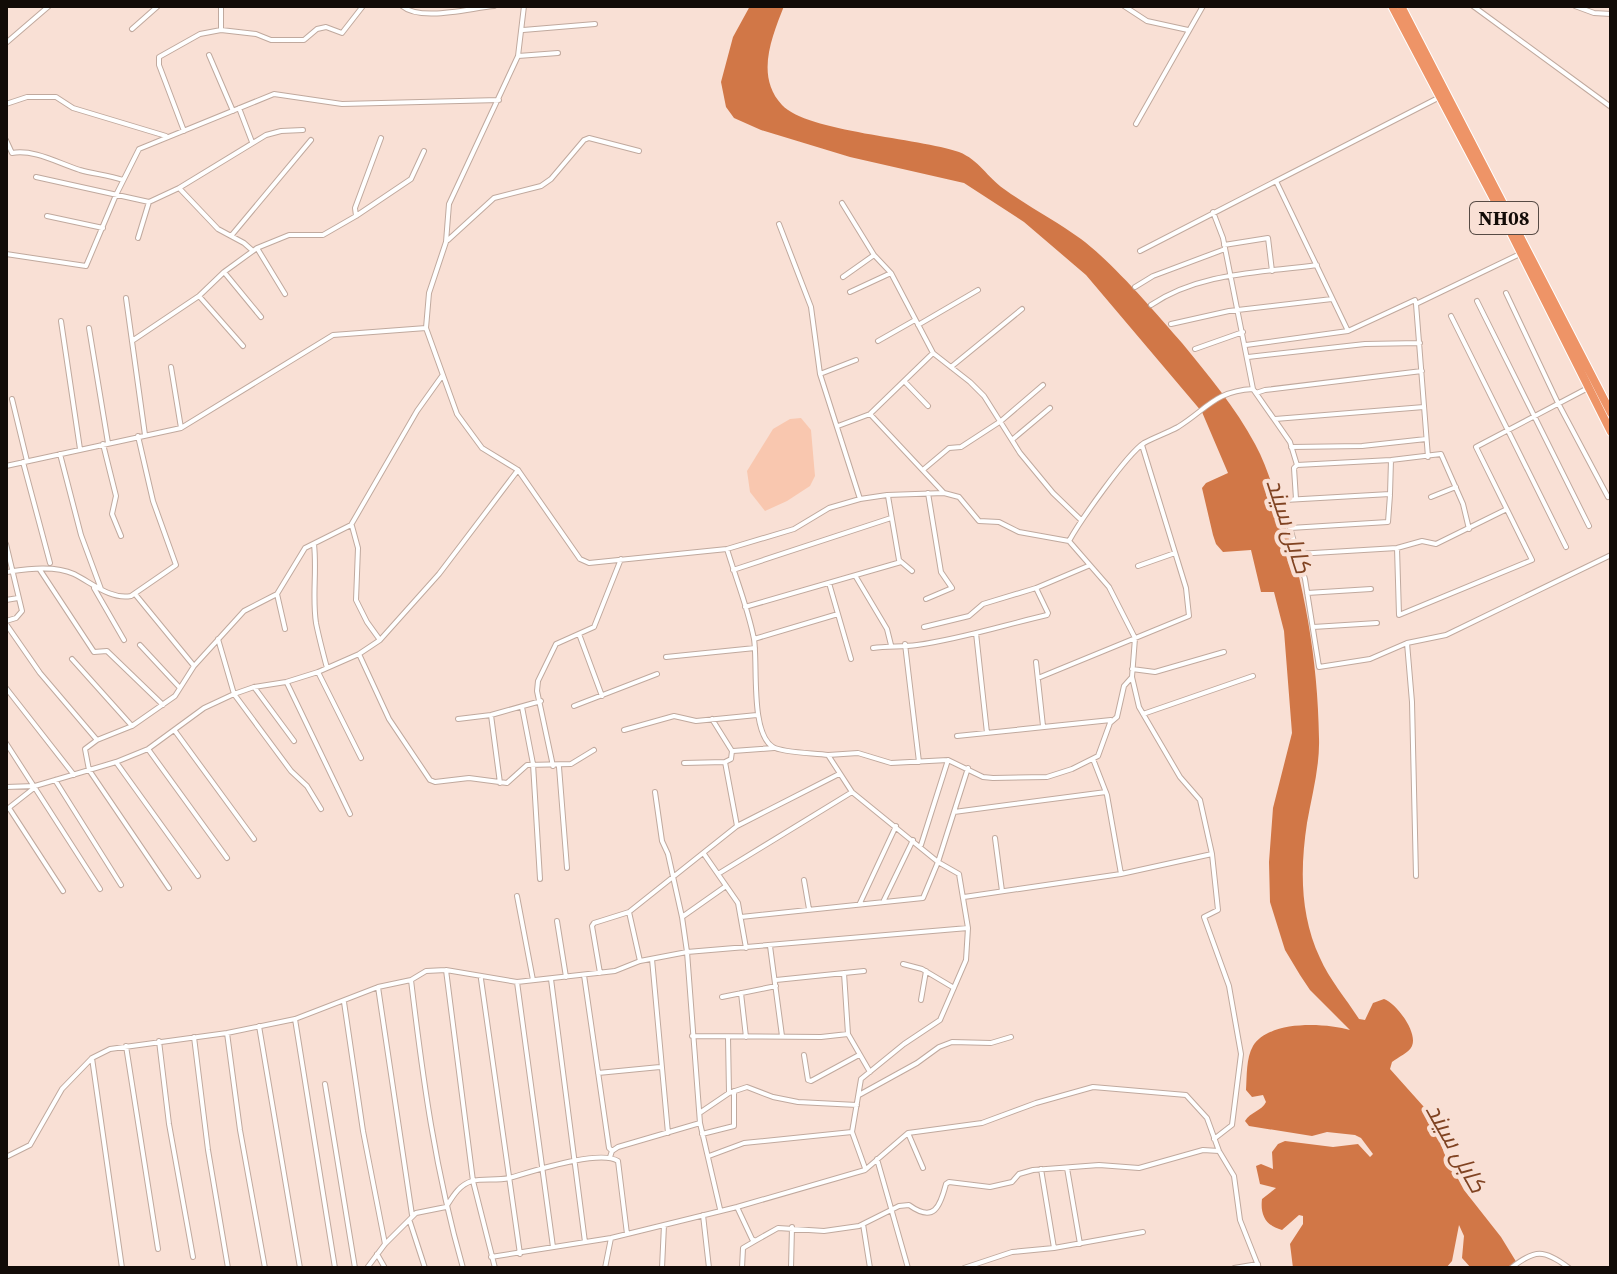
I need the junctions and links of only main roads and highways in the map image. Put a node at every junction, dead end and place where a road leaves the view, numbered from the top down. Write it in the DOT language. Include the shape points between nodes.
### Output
graph roads {
  1 [pos="1392,6"];
  2 [pos="1401,6"];
  3 [pos="1524,251"];
  4 [pos="1611,413"];
  5 [pos="1611,432"];
  1 -- 3 [label="highway, NH08"];
  2 -- 3 [label="highway, NH08"];
  3 -- 4 [label="highway, NH08"];
  3 -- 5 [label="highway, NH08"];
}
